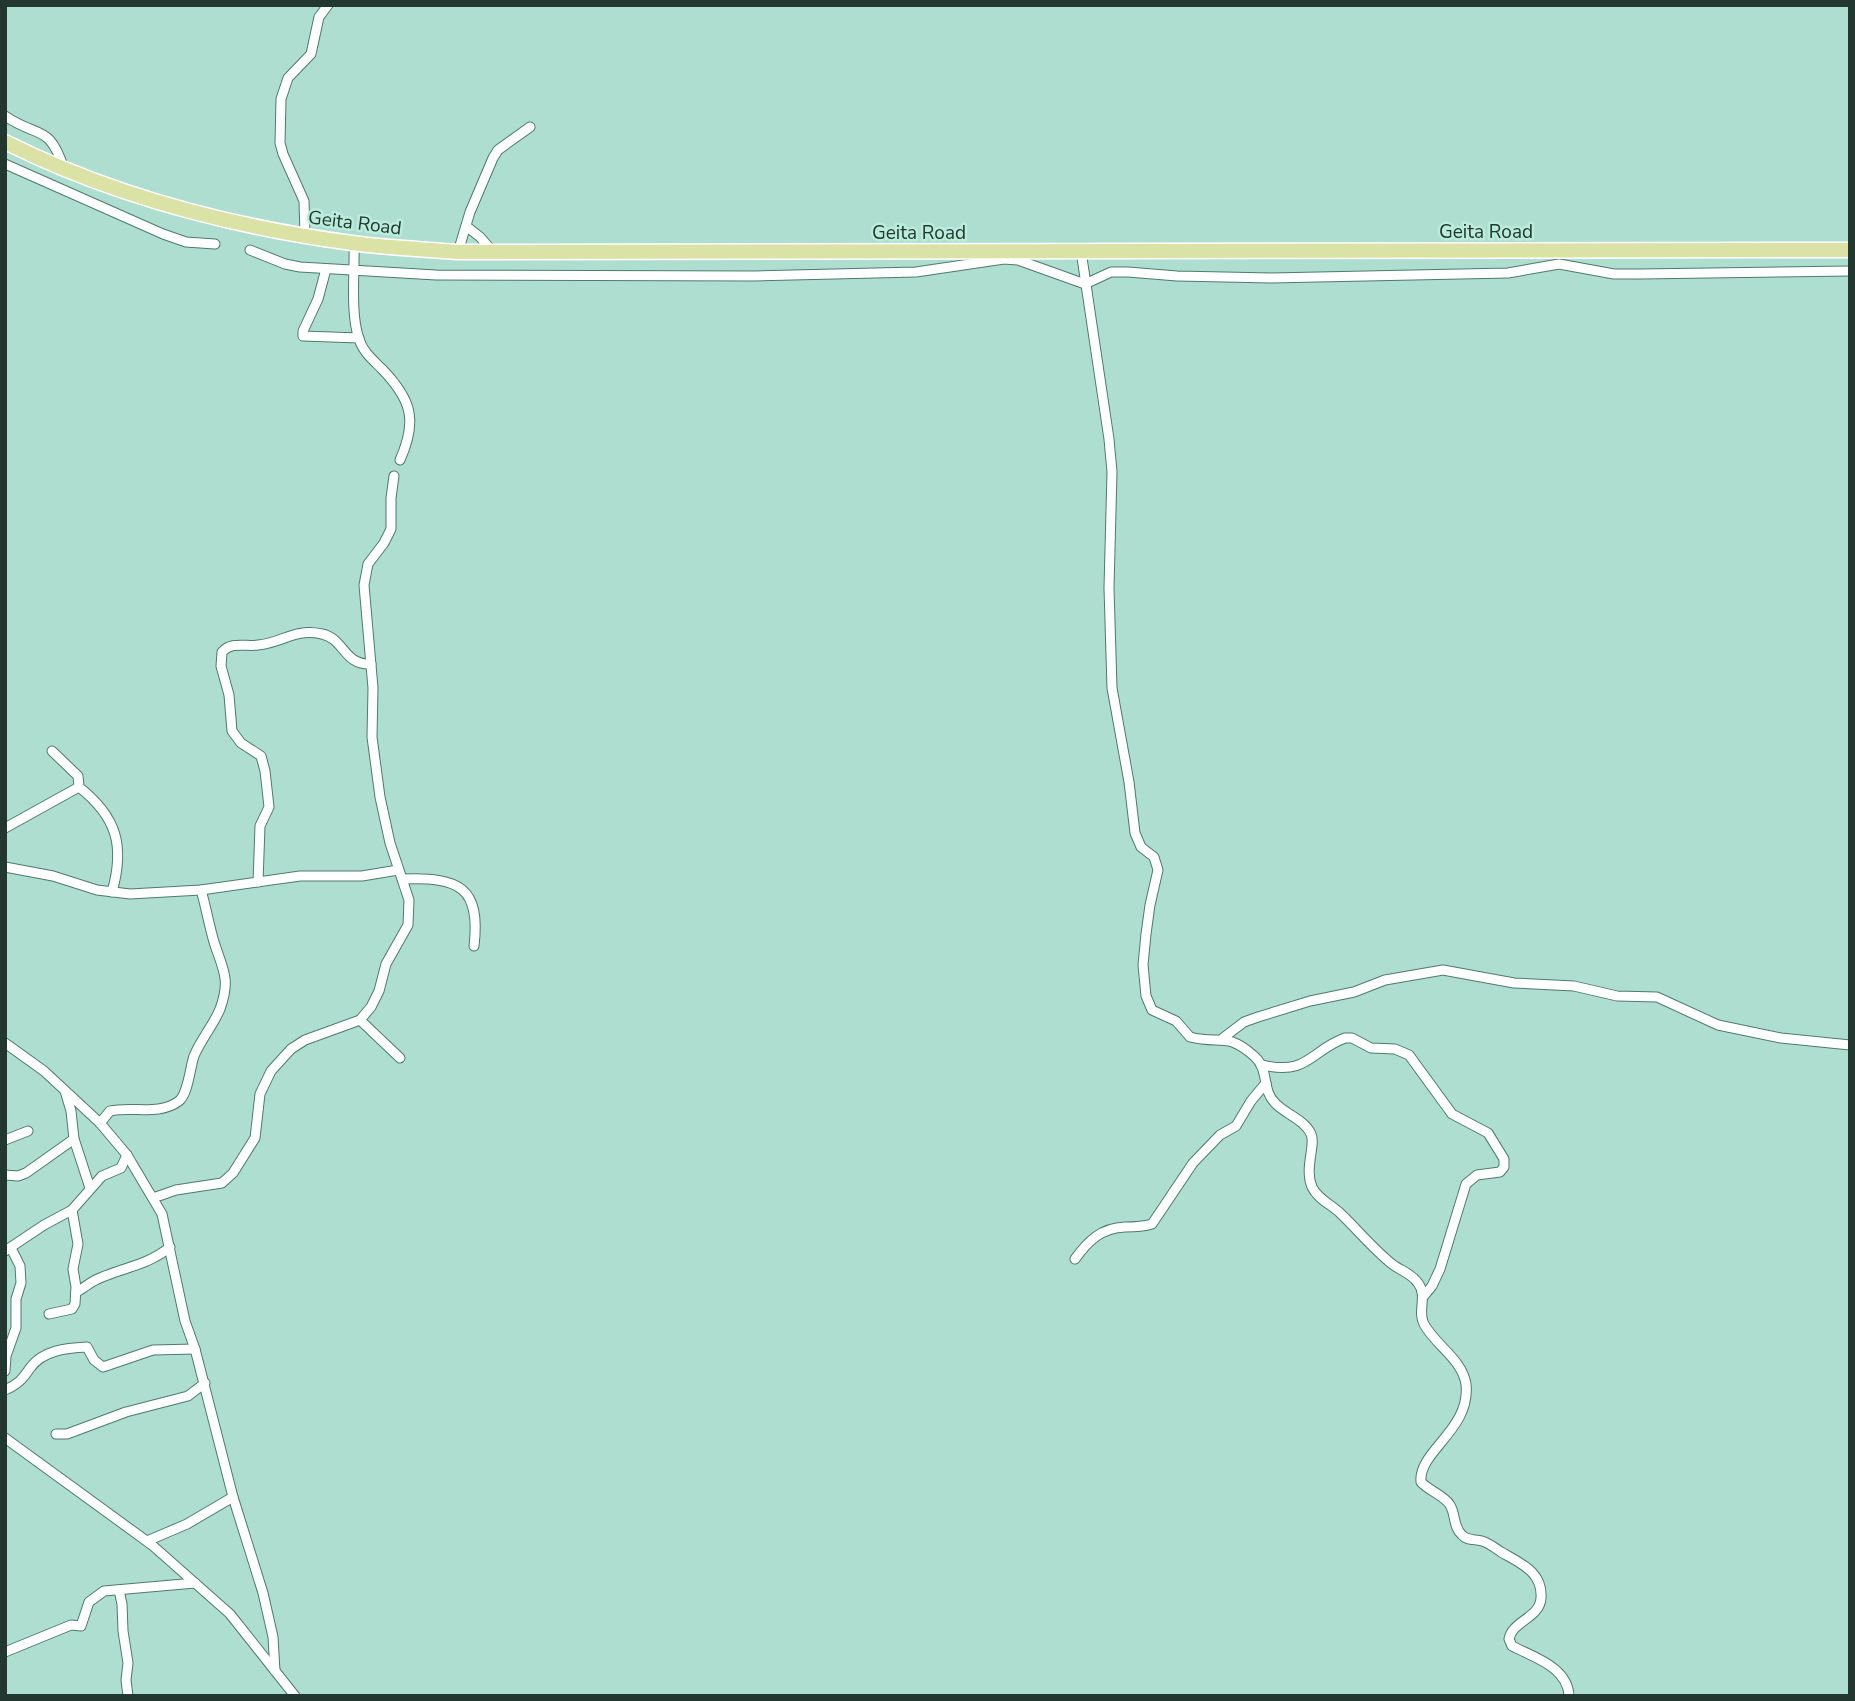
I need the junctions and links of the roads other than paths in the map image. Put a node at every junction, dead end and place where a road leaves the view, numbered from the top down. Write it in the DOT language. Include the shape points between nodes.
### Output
graph roads {
  1 [pos="328,5"];
  2 [pos="5,116"];
  3 [pos="530,127"];
  4 [pos="5,142"];
  5 [pos="5,164"];
  6 [pos="64,169"];
  7 [pos="466,226"];
  8 [pos="305,235"];
  9 [pos="354,243"];
  10 [pos="215,244"];
  11 [pos="250,250"];
  12 [pos="1850,250"];
  13 [pos="1081,251"];
  14 [pos="458,252"];
  15 [pos="493,253"];
  16 [pos="326,269"];
  17 [pos="356,270"];
  18 [pos="1850,271"];
  19 [pos="1085,284"];
  20 [pos="359,338"];
  21 [pos="400,460"];
  22 [pos="394,476"];
  23 [pos="371,664"];
  24 [pos="52,751"];
  25 [pos="79,787"];
  26 [pos="5,828"];
  27 [pos="5,867"];
  28 [pos="401,875"];
  29 [pos="258,882"];
  30 [pos="201,890"];
  31 [pos="111,892"];
  32 [pos="474,946"];
  33 [pos="360,1020"];
  34 [pos="1223,1038"];
  35 [pos="5,1043"];
  36 [pos="1850,1045"];
  37 [pos="400,1058"];
  38 [pos="1263,1065"];
  39 [pos="1266,1083"];
  40 [pos="64,1089"];
  41 [pos="100,1123"];
  42 [pos="28,1132"];
  43 [pos="74,1139"];
  44 [pos="5,1140"];
  45 [pos="127,1155"];
  46 [pos="5,1175"];
  47 [pos="89,1188"];
  48 [pos="153,1198"];
  49 [pos="72,1210"];
  50 [pos="170,1247"];
  51 [pos="8,1249"];
  52 [pos="1074,1259"];
  53 [pos="76,1292"];
  54 [pos="1423,1297"];
  55 [pos="48,1314"];
  56 [pos="195,1349"];
  57 [pos="5,1371"];
  58 [pos="205,1383"];
  59 [pos="5,1390"];
  60 [pos="56,1433"];
  61 [pos="5,1438"];
  62 [pos="233,1497"];
  63 [pos="147,1541"];
  64 [pos="195,1583"];
  65 [pos="119,1590"];
  66 [pos="5,1653"];
  67 [pos="275,1671"];
  68 [pos="128,1696"];
  69 [pos="295,1696"];
  70 [pos="1569,1696"];
  1 -- 8 [label="street" via="319,17 311,54 288,78 281,99 280,143 304,201"];
  2 -- 6 [label="street" via="49,138"];
  3 -- 7 [label="street" via="498,150"];
  4 -- 6 [label="highway, Geita Road"];
  5 -- 10 [label="street" via="163,234 186,242"];
  6 -- 8 [label="highway, Geita Road" via="177,208"];
  7 -- 14 [label="street"];
  7 -- 15 [label="street"];
  8 -- 9 [label="highway, Geita Road"];
  9 -- 14 [label="highway, Geita Road"];
  9 -- 17 [label="street"];
  11 -- 16 [label="street" via="285,264"];
  12 -- 13 [label="highway, Geita Road"];
  13 -- 15 [label="highway, Geita Road"];
  13 -- 19 [label="street"];
  14 -- 15 [label="highway, Geita Road"];
  16 -- 17 [label="street"];
  16 -- 20 [label="street" via="303,336"];
  17 -- 19 [label="street" via="436,275 756,276 916,272 1004,258"];
  17 -- 20 [label="street"];
  18 -- 19 [label="street" via="1614,274 1559,264 1508,273 1271,278 1111,272"];
  19 -- 34 [label="street" via="1111,461 1112,688 1135,833 1158,870 1143,965 1146,996 1152,1010 1176,1021 1190,1037"];
  20 -- 21 [label="street" via="408,404 410,425"];
  22 -- 23 [label="street" via="391,528 365,574"];
  23 -- 28 [label="street" via="372,737 382,807"];
  23 -- 29 [label="street" via="356,663 329,636 312,633 260,645 232,645 222,652 220,666 229,695 232,731 241,744 261,756 265,771 269,807 260,826"];
  24 -- 25 [label="street" via="78,776"];
  25 -- 26 [label="street"];
  25 -- 31 [label="street" via="102,808 116,841 118,866"];
  27 -- 31 [label="street"];
  28 -- 29 [label="street" via="300,876"];
  28 -- 32 [label="street" via="442,882 467,893 476,910"];
  28 -- 33 [label="street" via="408,925 386,964 380,991"];
  29 -- 30 [label="street"];
  30 -- 31 [label="street"];
  30 -- 41 [label="street" via="227,986 219,1012 194,1058 184,1095 169,1106 110,1111"];
  33 -- 37 [label="street"];
  33 -- 48 [label="street" via="305,1040 279,1060 262,1089 255,1138 225,1181"];
  34 -- 36 [label="street" via="1244,1022 1310,1001 1354,992 1385,979 1443,971 1617,996 1657,996 1718,1025"];
  34 -- 38 [label="street" via="1237,1042"];
  35 -- 40 [label="street"];
  38 -- 39 [label="street"];
  38 -- 54 [label="street" via="1297,1066 1345,1038 1371,1048 1404,1052 1452,1114 1488,1133 1497,1144 1504,1167 1500,1172 1477,1175 1466,1184 1440,1269"];
  39 -- 52 [label="street" via="1236,1126 1220,1135 1193,1163 1152,1224 1110,1229 1088,1241"];
  39 -- 54 [label="street" via="1274,1102 1311,1134 1312,1187 1393,1265 1415,1278"];
  40 -- 41 [label="street"];
  40 -- 43 [label="street" via="72,1111"];
  41 -- 45 [label="street"];
  42 -- 44 [label="street"];
  43 -- 46 [label="street" via="26,1173"];
  43 -- 47 [label="street"];
  45 -- 47 [label="street" via="121,1168"];
  45 -- 48 [label="street"];
  47 -- 49 [label="street"];
  48 -- 50 [label="street"];
  49 -- 51 [label="street"];
  49 -- 53 [label="street" via="78,1244 73,1269"];
  50 -- 53 [label="street" via="146,1264 124,1267"];
  50 -- 56 [label="street" via="181,1309"];
  51 -- 57 [label="street" via="20,1266 21,1283"];
  53 -- 55 [label="street" via="72,1309"];
  54 -- 70 [label="street" via="1423,1323 1464,1373 1466,1387 1461,1419 1422,1469 1421,1482 1451,1507 1461,1535 1490,1545 1534,1573 1541,1602 1512,1630 1509,1639 1512,1646 1559,1672"];
  56 -- 58 [label="street"];
  56 -- 59 [label="street" via="153,1350 103,1367 87,1347 55,1351"];
  58 -- 60 [label="street" via="188,1396 67,1434"];
  58 -- 62 [label="street"];
  61 -- 63 [label="street"];
  62 -- 63 [label="street"];
  62 -- 67 [label="street" via="263,1593"];
  63 -- 64 [label="street"];
  64 -- 65 [label="street"];
  64 -- 67 [label="street" via="230,1614"];
  65 -- 66 [label="street" via="104,1591 89,1602 81,1626 71,1625"];
  65 -- 68 [label="street"];
  67 -- 69 [label="street"];
}
